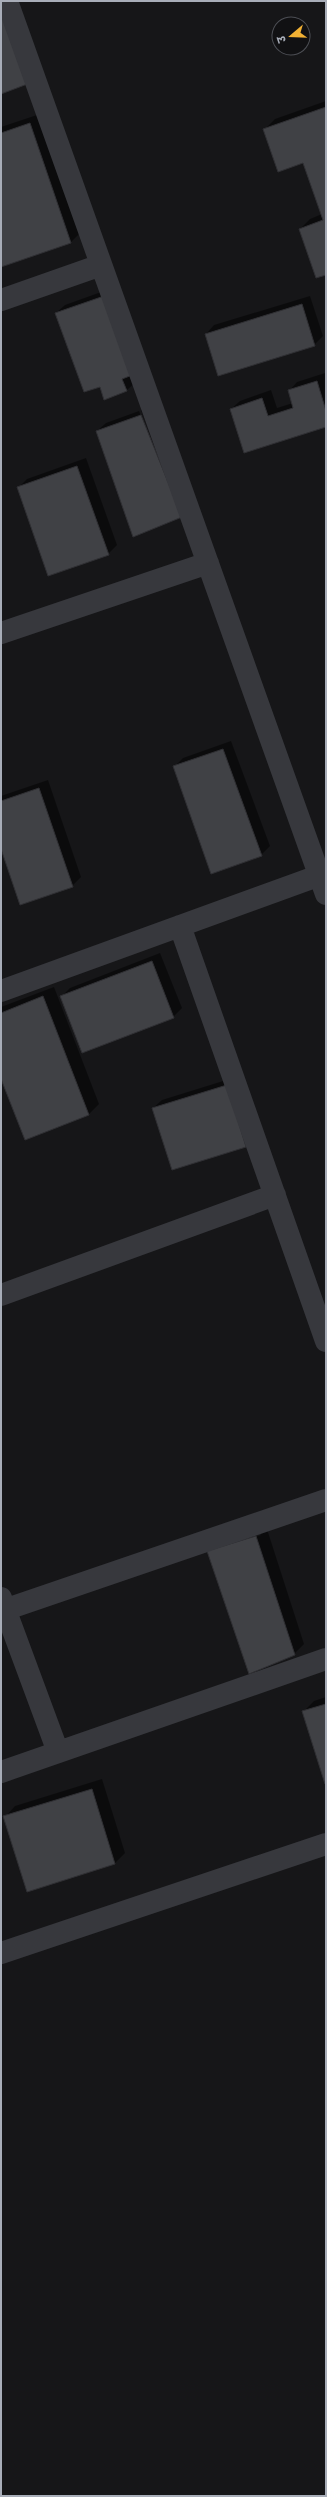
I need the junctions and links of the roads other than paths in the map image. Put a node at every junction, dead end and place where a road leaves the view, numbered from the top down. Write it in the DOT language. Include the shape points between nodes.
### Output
graph roads {
  1 [pos="7,1"];
  2 [pos="101,265"];
  3 [pos="1,300"];
  4 [pos="208,563"];
  5 [pos="1,633"];
  6 [pos="324,881"];
  7 [pos="180,926"];
  8 [pos="1,991"];
  9 [pos="275,1195"];
  10 [pos="1,1295"];
  11 [pos="326,1341"];
  12 [pos="326,1500"];
  13 [pos="2,1606"];
  14 [pos="326,1659"];
  15 [pos="58,1752"];
  16 [pos="1,1772"];
  17 [pos="326,1844"];
  18 [pos="1,1953"];
  1 -- 2 [label="street"];
  2 -- 3 [label="street"];
  2 -- 4 [label="street"];
  4 -- 5 [label="street"];
  4 -- 6 [label="street"];
  6 -- 7 [label="street"];
  7 -- 8 [label="street"];
  7 -- 9 [label="street"];
  9 -- 10 [label="street"];
  9 -- 11 [label="street"];
  12 -- 13 [label="street"];
  13 -- 15 [label="street"];
  14 -- 15 [label="street"];
  15 -- 16 [label="street"];
  17 -- 18 [label="street"];
}
